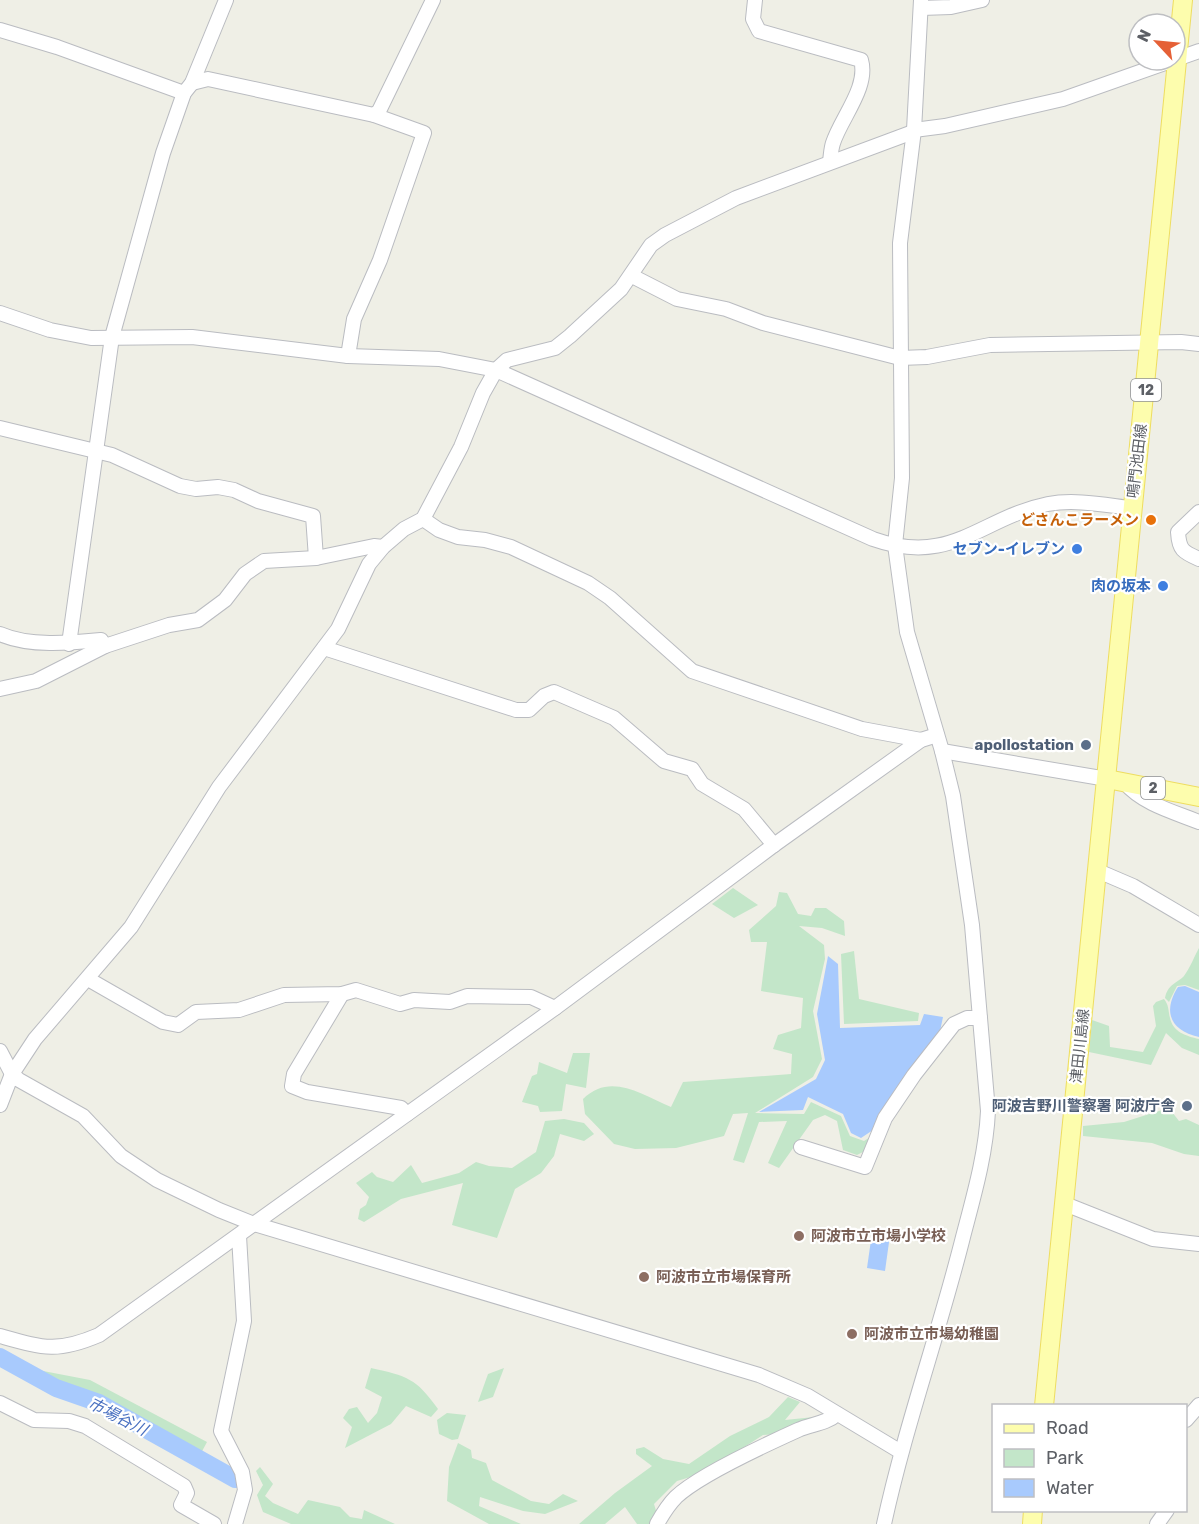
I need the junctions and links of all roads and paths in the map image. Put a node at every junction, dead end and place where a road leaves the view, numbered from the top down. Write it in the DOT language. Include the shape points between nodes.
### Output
graph roads {
  1 [pos="225,0"];
  2 [pos="433,0"];
  3 [pos="755,0"];
  4 [pos="982,0"];
  5 [pos="921,4"];
  6 [pos="0,30"];
  7 [pos="1143,72"];
  8 [pos="1177,72"];
  9 [pos="188,88"];
  10 [pos="374,115"];
  11 [pos="914,131"];
  12 [pos="830,161"];
  13 [pos="632,276"];
  14 [pos="0,313"];
  15 [pos="112,337"];
  16 [pos="1151,344"];
  17 [pos="1199,344"];
  18 [pos="348,356"];
  19 [pos="900,358"];
  20 [pos="496,370"];
  21 [pos="0,428"];
  22 [pos="98,451"];
  23 [pos="1131,508"];
  24 [pos="1199,512"];
  25 [pos="423,519"];
  26 [pos="895,545"];
  27 [pos="383,547"];
  28 [pos="316,558"];
  29 [pos="1199,559"];
  30 [pos="0,634"];
  31 [pos="69,644"];
  32 [pos="105,646"];
  33 [pos="324,648"];
  34 [pos="0,689"];
  35 [pos="938,735"];
  36 [pos="921,740"];
  37 [pos="942,751"];
  38 [pos="1115,780"];
  39 [pos="1199,797"];
  40 [pos="1199,822"];
  41 [pos="774,845"];
  42 [pos="1098,871"];
  43 [pos="1199,925"];
  44 [pos="88,979"];
  45 [pos="342,994"];
  46 [pos="555,1008"];
  47 [pos="980,1018"];
  48 [pos="0,1051"];
  49 [pos="12,1074"];
  50 [pos="0,1105"];
  51 [pos="407,1114"];
  52 [pos="801,1148"];
  53 [pos="1065,1204"];
  54 [pos="254,1224"];
  55 [pos="239,1236"];
  56 [pos="1199,1244"];
  57 [pos="0,1336"];
  58 [pos="0,1403"];
  59 [pos="1044,1404"];
  60 [pos="1199,1405"];
  61 [pos="837,1414"];
  62 [pos="1187,1417"];
  63 [pos="901,1452"];
  64 [pos="214,1524"];
  65 [pos="234,1524"];
  66 [pos="657,1524"];
  67 [pos="884,1524"];
  1 -- 9 [label="street"];
  2 -- 10 [label="street"];
  3 -- 12 [label="street" via="753,19 759,31 861,60 864,69 857,92 833,143"];
  4 -- 5 [label="street" via="951,7"];
  5 -- 11 [label="street"];
  6 -- 9 [label="street"];
  7 -- 11 [label="street" via="1064,99"];
  8 -- 16 [label="main road, 鳴門池田線 / 12"];
  9 -- 10 [label="street" via="208,79"];
  9 -- 15 [label="street" via="163,153"];
  10 -- 18 [label="street" via="424,133 380,260 354,319"];
  11 -- 12 [label="street"];
  11 -- 19 [label="street" via="900,243"];
  12 -- 13 [label="street" via="736,198 665,235 643,255"];
  13 -- 19 [label="street" via="676,299 726,309 791,331"];
  13 -- 20 [label="street" via="555,348 507,360"];
  14 -- 15 [label="street" via="69,335"];
  15 -- 18 [label="street" via="192,337"];
  15 -- 22 [label="street"];
  16 -- 17 [label="street"];
  16 -- 19 [label="street" via="990,345"];
  16 -- 23 [label="main road, 鳴門池田線 / 12"];
  18 -- 20 [label="street" via="439,359"];
  19 -- 26 [label="street" via="902,478"];
  20 -- 25 [label="street"];
  20 -- 26 [label="street" via="873,539"];
  21 -- 22 [label="street"];
  22 -- 28 [label="street" via="180,486 234,490 313,516"];
  22 -- 31 [label="street"];
  23 -- 26 [label="street" via="1076,502 1050,504 1017,514 964,540 939,546"];
  23 -- 38 [label="main road, 鳴門池田線 / 12"];
  24 -- 29 [label="street" via="1178,532 1182,551"];
  25 -- 27 [label="street"];
  25 -- 36 [label="street" via="458,537 511,547 588,583 692,671 862,729"];
  26 -- 35 [label="street" via="907,632"];
  27 -- 28 [label="street"];
  27 -- 33 [label="street" via="369,564 338,629"];
  28 -- 32 [label="street" via="264,561 204,617 169,624"];
  30 -- 31 [label="street" via="10,639"];
  31 -- 32 [label="street" via="101,640"];
  32 -- 34 [label="street" via="36,681"];
  33 -- 41 [label="street" via="516,710 529,710 554,692 601,711 664,761 692,769 702,783 736,803"];
  33 -- 44 [label="street" via="219,787 132,927"];
  35 -- 36 [label="street"];
  35 -- 37 [label="street"];
  36 -- 41 [label="street"];
  37 -- 38 [label="street"];
  37 -- 47 [label="street" via="953,796 972,925"];
  38 -- 39 [label="main road, 2"];
  38 -- 40 [label="street" via="1158,806"];
  38 -- 42 [label="main road, 津田川島線"];
  41 -- 46 [label="street"];
  42 -- 43 [label="street" via="1133,886"];
  42 -- 53 [label="main road, 津田川島線"];
  44 -- 45 [label="street" via="163,1022 178,1025 196,1012 239,1010 284,995"];
  44 -- 49 [label="street" via="35,1040"];
  45 -- 46 [label="street" via="356,990 400,1004 414,1000 450,1002 467,996 531,997"];
  45 -- 51 [label="street" via="294,1074 292,1086 401,1108"];
  46 -- 51 [label="street"];
  47 -- 52 [label="street" via="954,1024 914,1075 885,1119 865,1167"];
  47 -- 63 [label="street" via="987,1138 945,1309"];
  48 -- 49 [label="street"];
  49 -- 50 [label="street"];
  49 -- 54 [label="street" via="83,1116 121,1156 157,1180"];
  51 -- 54 [label="street"];
  53 -- 56 [label="street" via="1154,1239"];
  53 -- 59 [label="main road, 津田川島線"];
  54 -- 55 [label="street"];
  54 -- 61 [label="street" via="759,1375 808,1396"];
  55 -- 57 [label="street" via="99,1335 52,1349"];
  55 -- 65 [label="street" via="244,1321 221,1431 242,1472 245,1490"];
  58 -- 64 [label="street" via="34,1420 69,1421 85,1426 184,1486 187,1493 181,1505"];
  60 -- 62 [label="street"];
  61 -- 63 [label="street"];
  61 -- 66 [label="street" via="772,1442 691,1486 676,1497"];
  63 -- 67 [label="street"];
}
